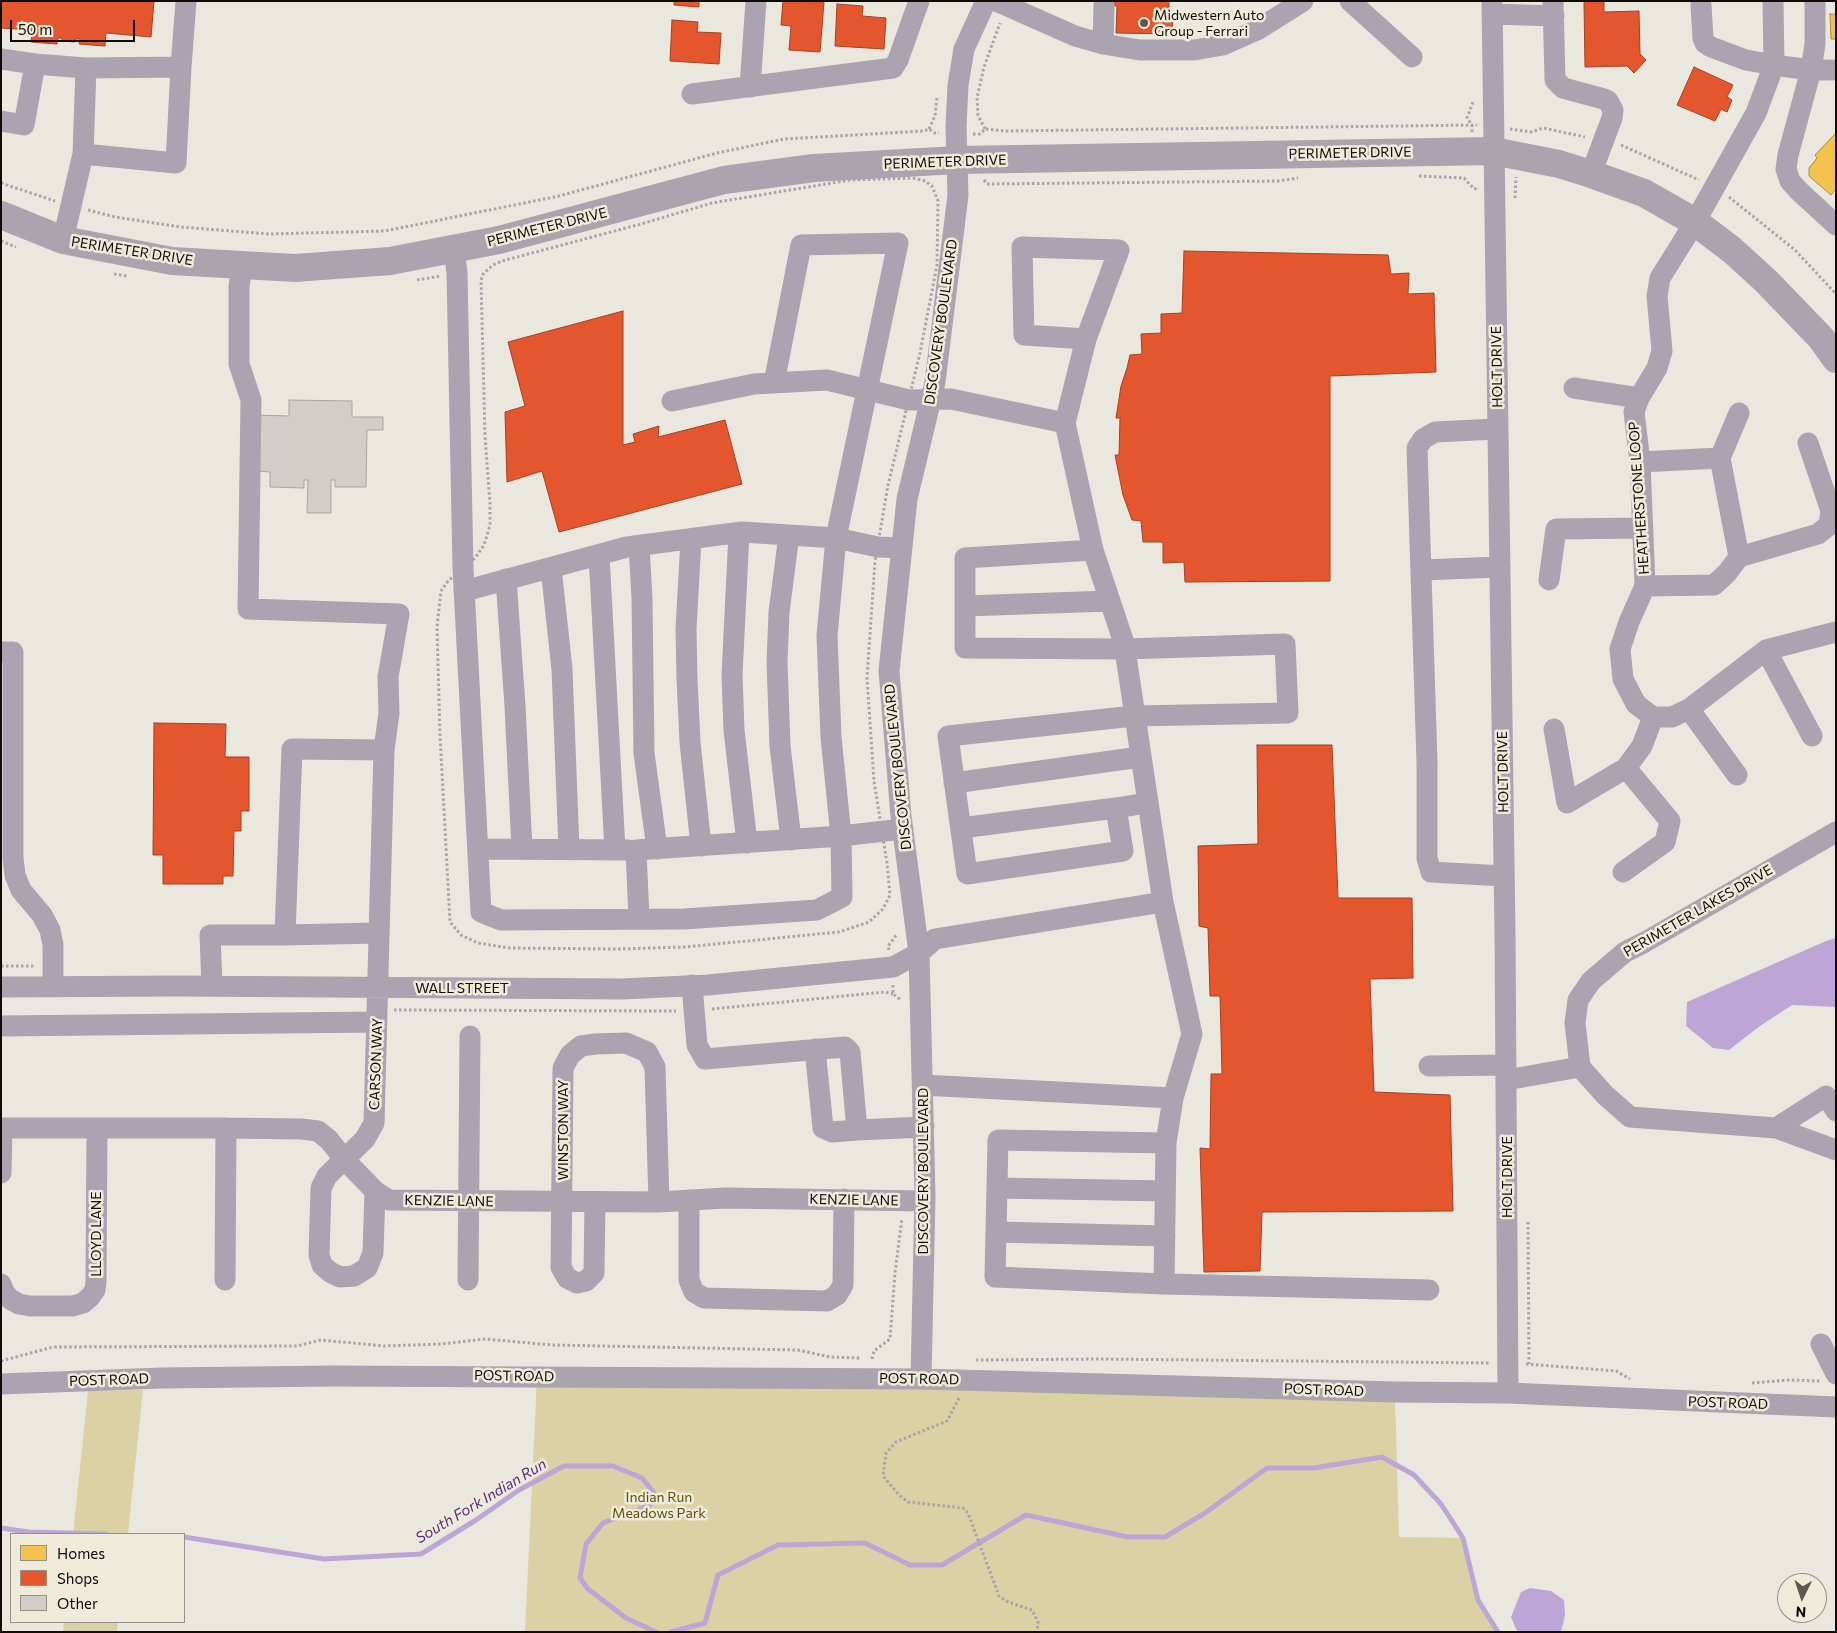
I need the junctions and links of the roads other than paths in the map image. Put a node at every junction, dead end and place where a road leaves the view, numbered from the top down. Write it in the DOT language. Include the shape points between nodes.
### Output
graph roads {
  1 [pos="186,1"];
  2 [pos="756,1"];
  3 [pos="918,1"];
  4 [pos="986,1"];
  5 [pos="1303,1"];
  6 [pos="1350,1"];
  7 [pos="1773,1"];
  8 [pos="1815,1"];
  9 [pos="1001,4"];
  10 [pos="1701,5"];
  11 [pos="1104,6"];
  12 [pos="1492,8"];
  13 [pos="1554,9"];
  14 [pos="1103,44"];
  15 [pos="1412,57"];
  16 [pos="1,59"];
  17 [pos="35,64"];
  18 [pos="1774,65"];
  19 [pos="86,68"];
  20 [pos="181,68"];
  21 [pos="1811,70"];
  22 [pos="1836,70"];
  23 [pos="750,87"];
  24 [pos="692,94"];
  25 [pos="1,121"];
  26 [pos="1482,151"];
  27 [pos="83,154"];
  28 [pos="958,167"];
  29 [pos="1591,174"];
  30 [pos="1,215"];
  31 [pos="1695,222"];
  32 [pos="1836,225"];
  33 [pos="63,240"];
  34 [pos="454,249"];
  35 [pos="242,265"];
  36 [pos="1086,339"];
  37 [pos="1836,359"];
  38 [pos="774,383"];
  39 [pos="1574,388"];
  40 [pos="868,390"];
  41 [pos="1639,398"];
  42 [pos="931,400"];
  43 [pos="672,401"];
  44 [pos="1739,413"];
  45 [pos="1065,423"];
  46 [pos="1498,429"];
  47 [pos="1808,443"];
  48 [pos="1720,458"];
  49 [pos="1640,462"];
  50 [pos="1643,528"];
  51 [pos="739,533"];
  52 [pos="789,535"];
  53 [pos="836,538"];
  54 [pos="691,539"];
  55 [pos="639,546"];
  56 [pos="902,548"];
  57 [pos="1093,550"];
  58 [pos="599,555"];
  59 [pos="1739,557"];
  60 [pos="1500,567"];
  61 [pos="551,568"];
  62 [pos="1421,570"];
  63 [pos="506,579"];
  64 [pos="1550,580"];
  65 [pos="1645,586"];
  66 [pos="464,591"];
  67 [pos="1110,602"];
  68 [pos="965,606"];
  69 [pos="1836,632"];
  70 [pos="1125,649"];
  71 [pos="1766,650"];
  72 [pos="1,652"];
  73 [pos="1689,710"];
  74 [pos="1134,716"];
  75 [pos="1654,717"];
  76 [pos="1554,729"];
  77 [pos="1812,736"];
  78 [pos="384,750"];
  79 [pos="1140,757"];
  80 [pos="1626,768"];
  81 [pos="1737,774"];
  82 [pos="954,783"];
  83 [pos="1147,802"];
  84 [pos="1116,808"];
  85 [pos="961,828"];
  86 [pos="903,829"];
  87 [pos="1836,832"];
  88 [pos="841,836"];
  89 [pos="791,840"];
  90 [pos="747,843"];
  91 [pos="701,846"];
  92 [pos="478,849"];
  93 [pos="522,849"];
  94 [pos="646,849"];
  95 [pos="569,850"];
  96 [pos="615,850"];
  97 [pos="1623,872"];
  98 [pos="1504,876"];
  99 [pos="1163,902"];
  100 [pos="639,919"];
  101 [pos="379,933"];
  102 [pos="285,935"];
  103 [pos="919,953"];
  104 [pos="692,985"];
  105 [pos="212,986"];
  106 [pos="1,987"];
  107 [pos="53,987"];
  108 [pos="378,987"];
  109 [pos="377,1022"];
  110 [pos="1,1026"];
  111 [pos="470,1036"];
  112 [pos="815,1050"];
  113 [pos="1429,1066"];
  114 [pos="1580,1067"];
  115 [pos="1506,1072"];
  116 [pos="923,1085"];
  117 [pos="1173,1098"];
  118 [pos="1836,1111"];
  119 [pos="1,1128"];
  120 [pos="97,1128"];
  121 [pos="226,1128"];
  122 [pos="924,1128"];
  123 [pos="1776,1128"];
  124 [pos="857,1130"];
  125 [pos="1166,1143"];
  126 [pos="1836,1150"];
  127 [pos="344,1159"];
  128 [pos="1,1172"];
  129 [pos="997,1188"];
  130 [pos="375,1191"];
  131 [pos="1165,1191"];
  132 [pos="844,1199"];
  133 [pos="689,1200"];
  134 [pos="468,1201"];
  135 [pos="925,1201"];
  136 [pos="562,1202"];
  137 [pos="595,1202"];
  138 [pos="658,1202"];
  139 [pos="996,1232"];
  140 [pos="1165,1236"];
  141 [pos="225,1280"];
  142 [pos="468,1280"];
  143 [pos="1,1284"];
  144 [pos="1164,1284"];
  145 [pos="1429,1290"];
  146 [pos="1821,1344"];
  147 [pos="1836,1374"];
  148 [pos="921,1379"];
  149 [pos="1,1384"];
  150 [pos="1508,1393"];
  151 [pos="1836,1407"];
  1 -- 20 [label="street"];
  2 -- 23 [label="street"];
  3 -- 23 [label="street" via="893,68"];
  4 -- 28 [label="street, DISCOVERY BOULEVARD" via="964,49 958,85"];
  5 -- 14 [label="street" via="1257,30 1223,45 1194,50 1140,50"];
  6 -- 15 [label="street"];
  7 -- 18 [label="street"];
  8 -- 21 [label="street" via="1816,44"];
  9 -- 14 [label="street" via="1075,36"];
  10 -- 18 [label="street" via="1705,43 1723,53"];
  11 -- 14 [label="street"];
  12 -- 13 [label="street"];
  12 -- 26 [label="street, HOLT DRIVE"];
  13 -- 29 [label="street" via="1558,85 1604,99 1613,110"];
  16 -- 17 [label="street"];
  17 -- 19 [label="street"];
  17 -- 25 [label="street" via="24,125"];
  18 -- 21 [label="street"];
  18 -- 31 [label="street, HEATHERSTONE LOOP" via="1756,113"];
  19 -- 20 [label="street"];
  19 -- 27 [label="street"];
  20 -- 27 [label="street" via="176,162"];
  21 -- 22 [label="street"];
  21 -- 32 [label="street" via="1786,168 1790,181 1799,192"];
  23 -- 24 [label="street"];
  26 -- 28 [label="main road, PERIMETER DRIVE"];
  26 -- 29 [label="main road, PERIMETER DRIVE" via="1559,164"];
  26 -- 46 [label="street, HOLT DRIVE" via="1494,189"];
  27 -- 33 [label="street"];
  28 -- 34 [label="main road, PERIMETER DRIVE" via="814,168 724,180 500,240"];
  28 -- 42 [label="street, DISCOVERY BOULEVARD" via="958,195"];
  29 -- 31 [label="main road, PERIMETER DRIVE" via="1644,193"];
  30 -- 33 [label="main road, PERIMETER DRIVE"];
  31 -- 37 [label="main road, PERIMETER DRIVE" via="1766,281 1821,338"];
  31 -- 41 [label="street, HEATHERSTONE LOOP" via="1660,278 1657,296 1662,351 1657,368"];
  33 -- 35 [label="main road, PERIMETER DRIVE" via="172,261"];
  34 -- 35 [label="main road, PERIMETER DRIVE" via="390,261 295,268"];
  34 -- 66 [label="street"];
  35 -- 78 [label="street, CARSON WAY" via="239,364 250,400 248,609 399,614 388,677 389,713"];
  36 -- 36 [label="street" via="1119,250 1022,247 1024,335"];
  36 -- 45 [label="street"];
  38 -- 40 [label="street" via="827,380"];
  38 -- 40 [label="street" via="801,245 898,243"];
  38 -- 43 [label="street"];
  39 -- 41 [label="street"];
  40 -- 42 [label="street" via="909,400"];
  40 -- 53 [label="street"];
  41 -- 49 [label="street, HEATHERSTONE LOOP" via="1634,412"];
  42 -- 45 [label="street" via="951,398"];
  42 -- 56 [label="street, DISCOVERY BOULEVARD" via="907,499"];
  44 -- 48 [label="street"];
  45 -- 57 [label="street"];
  46 -- 60 [label="street, HOLT DRIVE"];
  46 -- 62 [label="street" via="1435,432 1422,439 1417,448"];
  47 -- 59 [label="street" via="1831,510 1829,525 1818,534"];
  48 -- 49 [label="street"];
  48 -- 59 [label="street"];
  49 -- 50 [label="street, HEATHERSTONE LOOP"];
  50 -- 64 [label="street" via="1556,529"];
  50 -- 65 [label="street, HEATHERSTONE LOOP"];
  51 -- 52 [label="street"];
  51 -- 54 [label="street"];
  51 -- 90 [label="street" via="732,675 734,730"];
  52 -- 53 [label="street"];
  52 -- 89 [label="street" via="779,612 777,662 780,746"];
  53 -- 56 [label="street" via="878,548"];
  53 -- 88 [label="street" via="827,636 831,737"];
  54 -- 55 [label="street"];
  54 -- 91 [label="street" via="686,629 690,742"];
  55 -- 58 [label="street"];
  55 -- 94 [label="street"];
  56 -- 86 [label="street, DISCOVERY BOULEVARD" via="889,671"];
  57 -- 67 [label="street"];
  57 -- 68 [label="street" via="965,558"];
  58 -- 61 [label="street"];
  58 -- 96 [label="street"];
  59 -- 65 [label="street" via="1714,585"];
  60 -- 62 [label="street"];
  60 -- 98 [label="street, HOLT DRIVE"];
  61 -- 63 [label="street"];
  61 -- 95 [label="street" via="562,669"];
  62 -- 98 [label="street" via="1427,858 1431,872"];
  63 -- 66 [label="street"];
  63 -- 93 [label="street"];
  65 -- 75 [label="street, HEATHERSTONE LOOP" via="1620,649 1623,679 1636,704"];
  66 -- 92 [label="street"];
  67 -- 68 [label="street"];
  67 -- 70 [label="street"];
  68 -- 70 [label="street" via="965,648"];
  69 -- 71 [label="street"];
  70 -- 74 [label="street"];
  70 -- 74 [label="street" via="1285,644 1288,713"];
  71 -- 73 [label="street"];
  71 -- 77 [label="street"];
  72 -- 107 [label="street" via="13,652 15,875 21,890 50,930"];
  73 -- 75 [label="street" via="1672,717"];
  73 -- 81 [label="street"];
  74 -- 79 [label="street"];
  74 -- 82 [label="street" via="948,736"];
  75 -- 80 [label="street" via="1642,746"];
  76 -- 80 [label="street" via="1567,802"];
  78 -- 101 [label="street, CARSON WAY"];
  78 -- 102 [label="street" via="292,749"];
  79 -- 82 [label="street"];
  79 -- 83 [label="street"];
  80 -- 97 [label="street" via="1670,821 1665,842"];
  82 -- 85 [label="street"];
  83 -- 84 [label="street"];
  83 -- 99 [label="street"];
  84 -- 85 [label="street"];
  84 -- 85 [label="street" via="1122,851 967,874"];
  86 -- 88 [label="street"];
  86 -- 103 [label="street, DISCOVERY BOULEVARD"];
  87 -- 114 [label="street, PERIMETER LAKES DRIVE" via="1625,952 1591,981 1578,1000 1575,1022"];
  88 -- 89 [label="street"];
  88 -- 100 [label="street" via="842,897 817,910"];
  89 -- 90 [label="street"];
  90 -- 91 [label="street"];
  91 -- 94 [label="street"];
  92 -- 93 [label="street"];
  92 -- 100 [label="street" via="481,912 502,920"];
  93 -- 95 [label="street"];
  94 -- 96 [label="street"];
  94 -- 100 [label="street"];
  95 -- 96 [label="street"];
  98 -- 115 [label="street, HOLT DRIVE"];
  99 -- 103 [label="street, WALL STREET" via="935,939"];
  99 -- 117 [label="street" via="1192,1034"];
  101 -- 102 [label="street"];
  101 -- 108 [label="street, CARSON WAY"];
  102 -- 105 [label="street" via="210,936"];
  103 -- 104 [label="street, WALL STREET" via="893,967"];
  103 -- 116 [label="street, DISCOVERY BOULEVARD"];
  104 -- 108 [label="street, WALL STREET" via="622,988"];
  104 -- 112 [label="street" via="697,1045 705,1058"];
  105 -- 107 [label="street, WALL STREET"];
  105 -- 108 [label="street, WALL STREET"];
  106 -- 107 [label="street, WALL STREET"];
  108 -- 109 [label="street, CARSON WAY"];
  109 -- 110 [label="street"];
  109 -- 127 [label="street, CARSON WAY" via="374,1122 365,1139"];
  111 -- 134 [label="street"];
  112 -- 124 [label="street" via="823,1128 832,1132"];
  112 -- 124 [label="street" via="845,1047 850,1052"];
  113 -- 115 [label="street"];
  114 -- 115 [label="street"];
  114 -- 123 [label="street" via="1630,1117"];
  115 -- 150 [label="street, HOLT DRIVE"];
  116 -- 117 [label="street"];
  116 -- 122 [label="street, DISCOVERY BOULEVARD"];
  117 -- 125 [label="street"];
  118 -- 123 [label="street" via="1826,1096"];
  119 -- 120 [label="street, KENZIE LANE"];
  119 -- 128 [label="street"];
  120 -- 121 [label="street, KENZIE LANE"];
  120 -- 143 [label="street, LLOYD LANE" via="95,1290 83,1303 73,1306 30,1306 10,1300"];
  121 -- 127 [label="street, KENZIE LANE" via="318,1131"];
  121 -- 141 [label="street"];
  122 -- 124 [label="street"];
  122 -- 135 [label="street, DISCOVERY BOULEVARD"];
  123 -- 126 [label="street"];
  125 -- 129 [label="street" via="998,1140"];
  125 -- 131 [label="street"];
  127 -- 130 [label="street, KENZIE LANE"];
  127 -- 130 [label="street, CARSON WAY" via="322,1188 319,1255 322,1265 340,1277 354,1276 367,1268 373,1253"];
  129 -- 131 [label="street"];
  129 -- 139 [label="street"];
  130 -- 134 [label="street, KENZIE LANE" via="389,1200"];
  131 -- 140 [label="street"];
  132 -- 133 [label="street, KENZIE LANE"];
  132 -- 133 [label="street" via="843,1284 837,1295 827,1301 704,1298 694,1292 689,1280"];
  132 -- 135 [label="street, KENZIE LANE"];
  133 -- 138 [label="street, KENZIE LANE"];
  134 -- 136 [label="street, KENZIE LANE"];
  134 -- 142 [label="street"];
  135 -- 148 [label="street, DISCOVERY BOULEVARD"];
  136 -- 137 [label="street, KENZIE LANE"];
  136 -- 137 [label="street, WINSTON WAY" via="561,1267 567,1278 577,1283 586,1281 594,1273"];
  136 -- 138 [label="street, WINSTON WAY" via="563,1068 570,1055 581,1046 626,1043 647,1052 655,1067"];
  137 -- 138 [label="street, KENZIE LANE"];
  139 -- 140 [label="street"];
  139 -- 144 [label="street" via="996,1277"];
  140 -- 144 [label="street"];
  144 -- 145 [label="street"];
  146 -- 147 [label="street"];
  148 -- 149 [label="street, POST ROAD" via="333,1376"];
  148 -- 150 [label="street, POST ROAD"];
  150 -- 151 [label="street, POST ROAD"];
}
